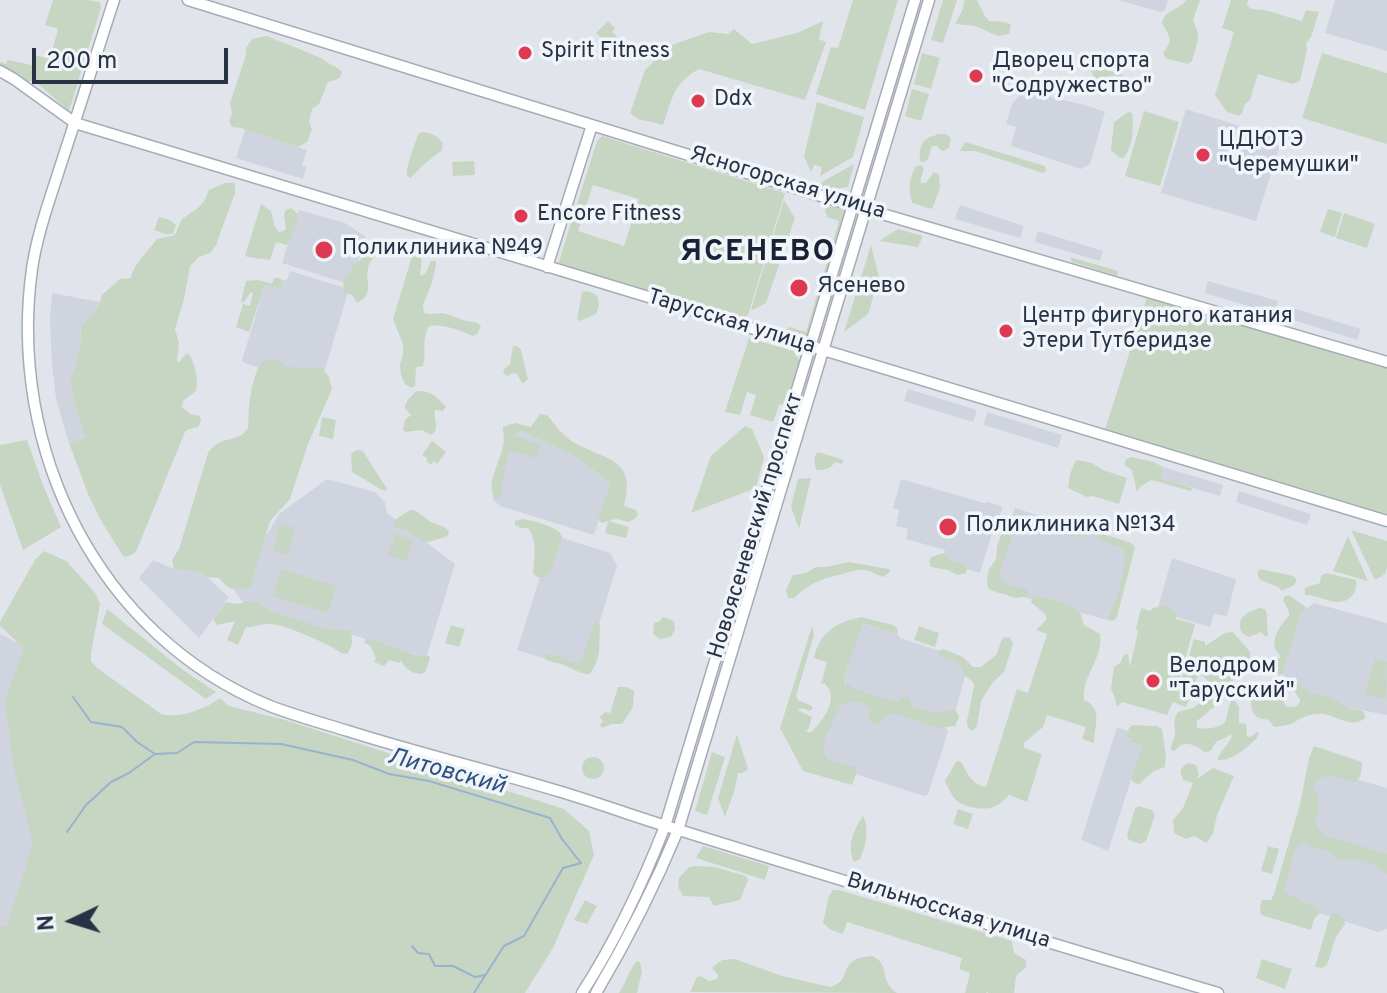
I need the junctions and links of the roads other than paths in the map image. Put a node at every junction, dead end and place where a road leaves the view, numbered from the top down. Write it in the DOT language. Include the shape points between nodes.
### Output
graph roads {
  1 [pos="114,0"];
  2 [pos="188,0"];
  3 [pos="915,0"];
  4 [pos="929,0"];
  5 [pos="0,71"];
  6 [pos="75,123"];
  7 [pos="592,125"];
  8 [pos="854,205"];
  9 [pos="865,209"];
  10 [pos="547,267"];
  11 [pos="817,349"];
  12 [pos="1387,362"];
  13 [pos="1387,521"];
  14 [pos="665,826"];
  15 [pos="678,830"];
  16 [pos="582,993"];
  17 [pos="596,993"];
  18 [pos="1218,993"];
  1 -- 6 [label="main road, Вильнюсская улица"];
  2 -- 7 [label="main road, Ясногорская улица"];
  3 -- 8 [label="main road, Новоясеневский проспект"];
  4 -- 9 [label="main road, Новоясеневский проспект"];
  5 -- 6 [label="main road, Тарусская улица"];
  6 -- 10 [label="main road, Тарусская улица"];
  6 -- 14 [label="main road, Вильнюсская улица" via="33,265 30,381 39,433 57,485 114,589 176,651 269,706"];
  7 -- 8 [label="main road, Ясногорская улица"];
  7 -- 10 [label="main road"];
  8 -- 9 [label="main road, Ясногорская улица"];
  8 -- 11 [label="main road, Новоясеневский проспект"];
  9 -- 11 [label="main road, Новоясеневский проспект"];
  9 -- 12 [label="main road, Ясногорская улица"];
  10 -- 11 [label="main road, Тарусская улица"];
  11 -- 13 [label="main road, Тарусская улица"];
  11 -- 14 [label="main road, Новоясеневский проспект"];
  11 -- 15 [label="main road, Новоясеневский проспект"];
  14 -- 15 [label="main road, Вильнюсская улица"];
  14 -- 16 [label="main road, Новоясеневский проспект" via="639,891"];
  15 -- 17 [label="main road, Новоясеневский проспект" via="650,896"];
  15 -- 18 [label="main road, Вильнюсская улица"];
}
